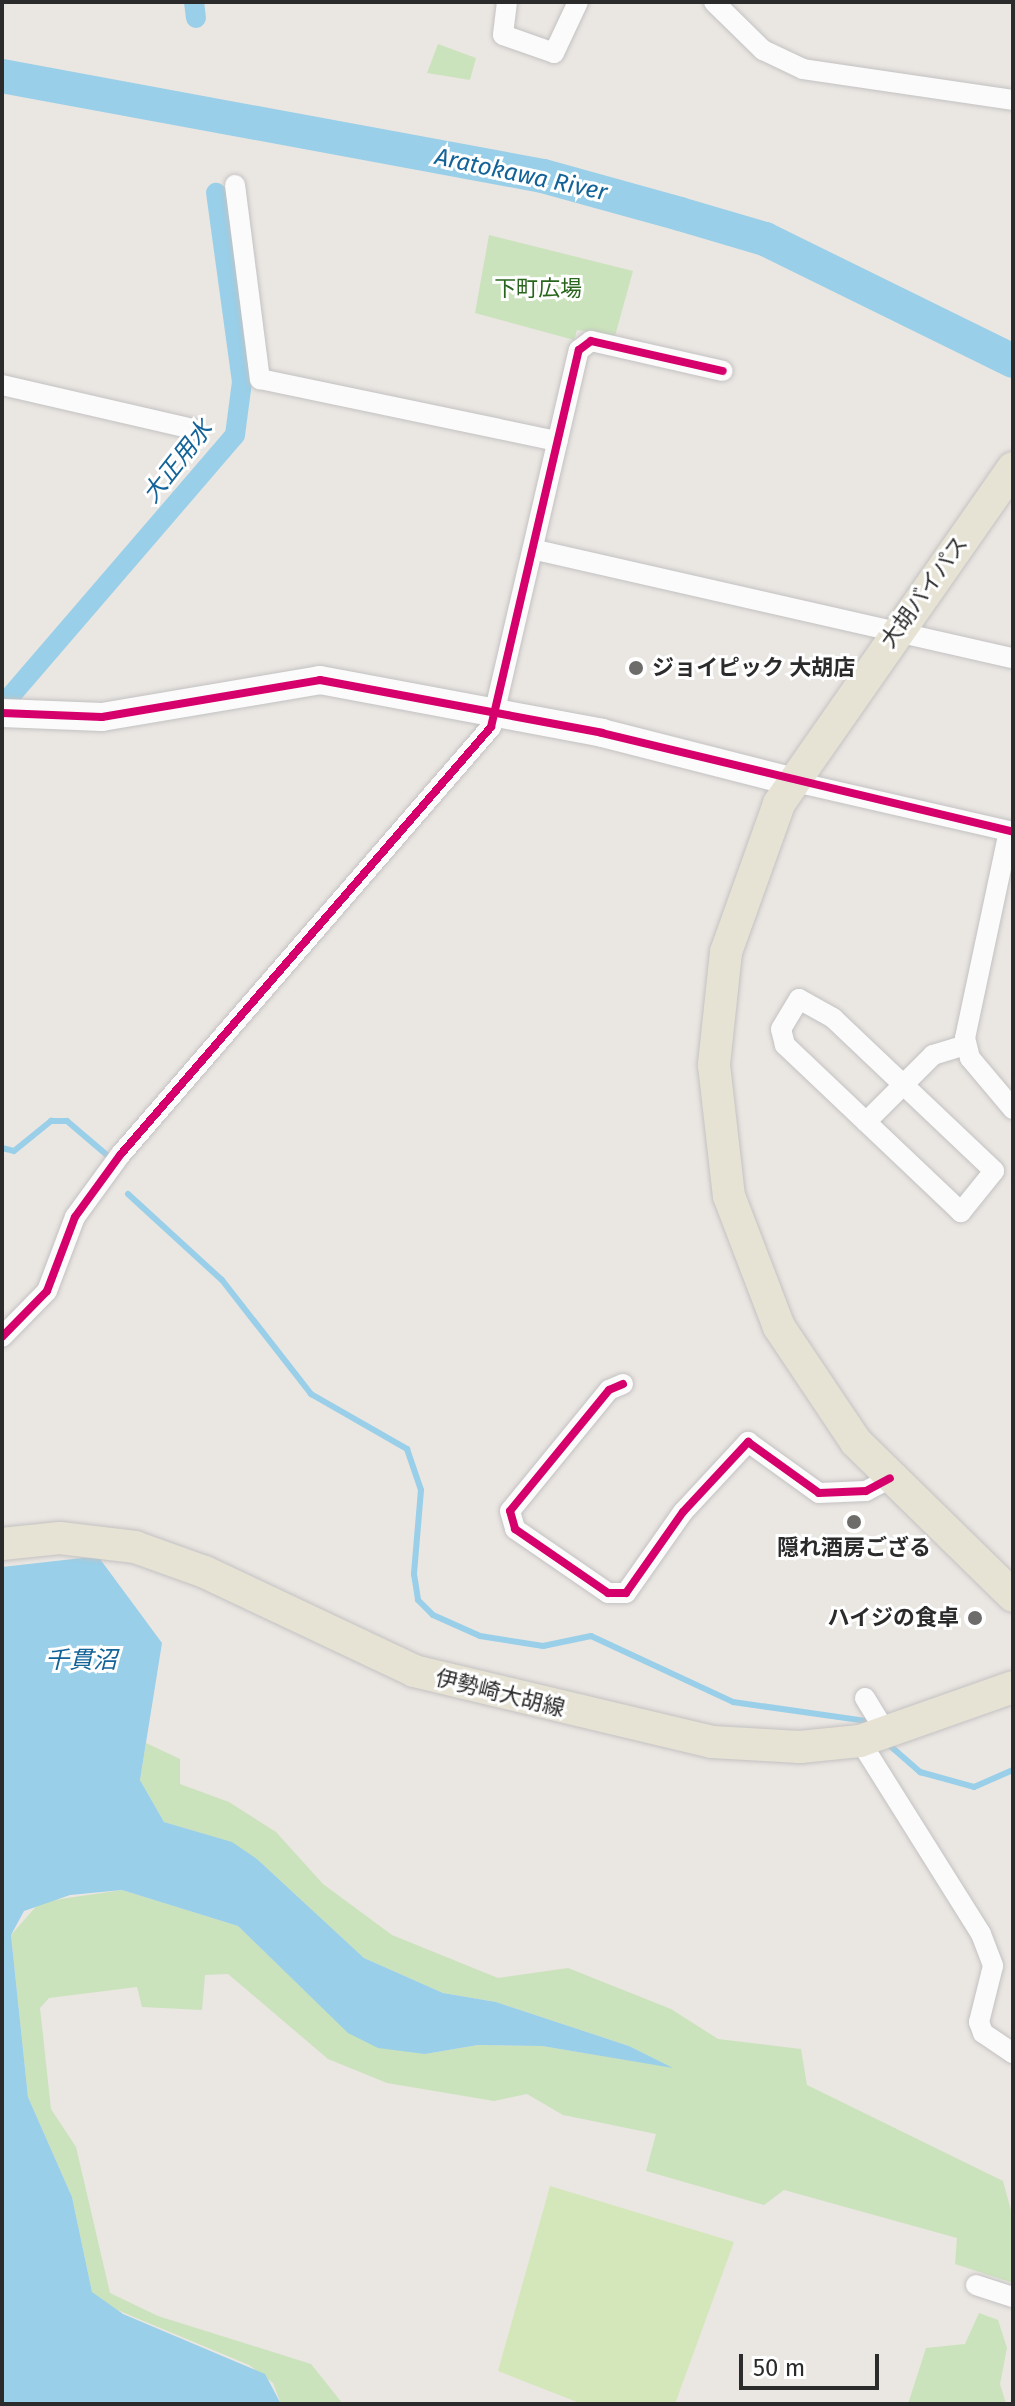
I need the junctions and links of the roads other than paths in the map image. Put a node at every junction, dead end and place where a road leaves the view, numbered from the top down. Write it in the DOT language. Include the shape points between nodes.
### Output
graph roads {
  1 [pos="507,2"];
  2 [pos="578,2"];
  3 [pos="714,2"];
  4 [pos="1013,100"];
  5 [pos="235,185"];
  6 [pos="723,371"];
  7 [pos="2,385"];
  8 [pos="193,429"];
  9 [pos="558,441"];
  10 [pos="1013,468"];
  11 [pos="536,550"];
  12 [pos="896,630"];
  13 [pos="1013,658"];
  14 [pos="497,713"];
  15 [pos="7,714"];
  16 [pos="791,781"];
  17 [pos="1011,832"];
  18 [pos="966,1045"];
  19 [pos="903,1083"];
  20 [pos="1013,1109"];
  21 [pos="866,1122"];
  22 [pos="2,1337"];
  23 [pos="623,1384"];
  24 [pos="890,1478"];
  25 [pos="2,1544"];
  26 [pos="1013,1596"];
  27 [pos="1013,1687"];
  28 [pos="865,1698"];
  29 [pos="874,1737"];
  30 [pos="1013,2053"];
  31 [pos="976,2285"];
  32 [pos="1013,2297"];
  1 -- 2 [label="street" via="503,35 554,53"];
  3 -- 4 [label="street" via="763,50 803,69"];
  5 -- 9 [label="street" via="260,379"];
  6 -- 9 [label="street" via="591,341 579,350"];
  7 -- 8 [label="street"];
  9 -- 11 [label="street"];
  10 -- 12 [label="main road, 大胡バイパス"];
  11 -- 12 [label="street"];
  11 -- 14 [label="street"];
  12 -- 13 [label="street"];
  12 -- 16 [label="main road, 大胡バイパス"];
  14 -- 15 [label="street" via="298,679 102,717"];
  14 -- 16 [label="street"];
  14 -- 22 [label="street" via="121,1154 75,1217 47,1291"];
  16 -- 17 [label="street"];
  16 -- 24 [label="main road, 大胡バイパス" via="748,876 723,965 714,1065 722,1160 738,1229 779,1327 821,1396"];
  17 -- 18 [label="street"];
  18 -- 19 [label="street" via="933,1055"];
  18 -- 20 [label="street"];
  19 -- 21 [label="street"];
  19 -- 21 [label="street" via="833,1018 799,999 780,1039"];
  19 -- 21 [label="street" via="994,1171 961,1212"];
  23 -- 24 [label="street" via="609,1390 510,1511 515,1529 608,1593 626,1593 683,1512 748,1442 819,1493 866,1491"];
  24 -- 26 [label="main road, 大胡バイパス"];
  25 -- 29 [label="main road, 伊勢崎大胡線" via="77,1538 145,1550 414,1671 661,1732 760,1747"];
  27 -- 29 [label="main road, 伊勢崎大胡線"];
  28 -- 29 [label="street"];
  29 -- 30 [label="street" via="981,1934 993,1966 979,2022 983,2033"];
  31 -- 32 [label="street"];
}
